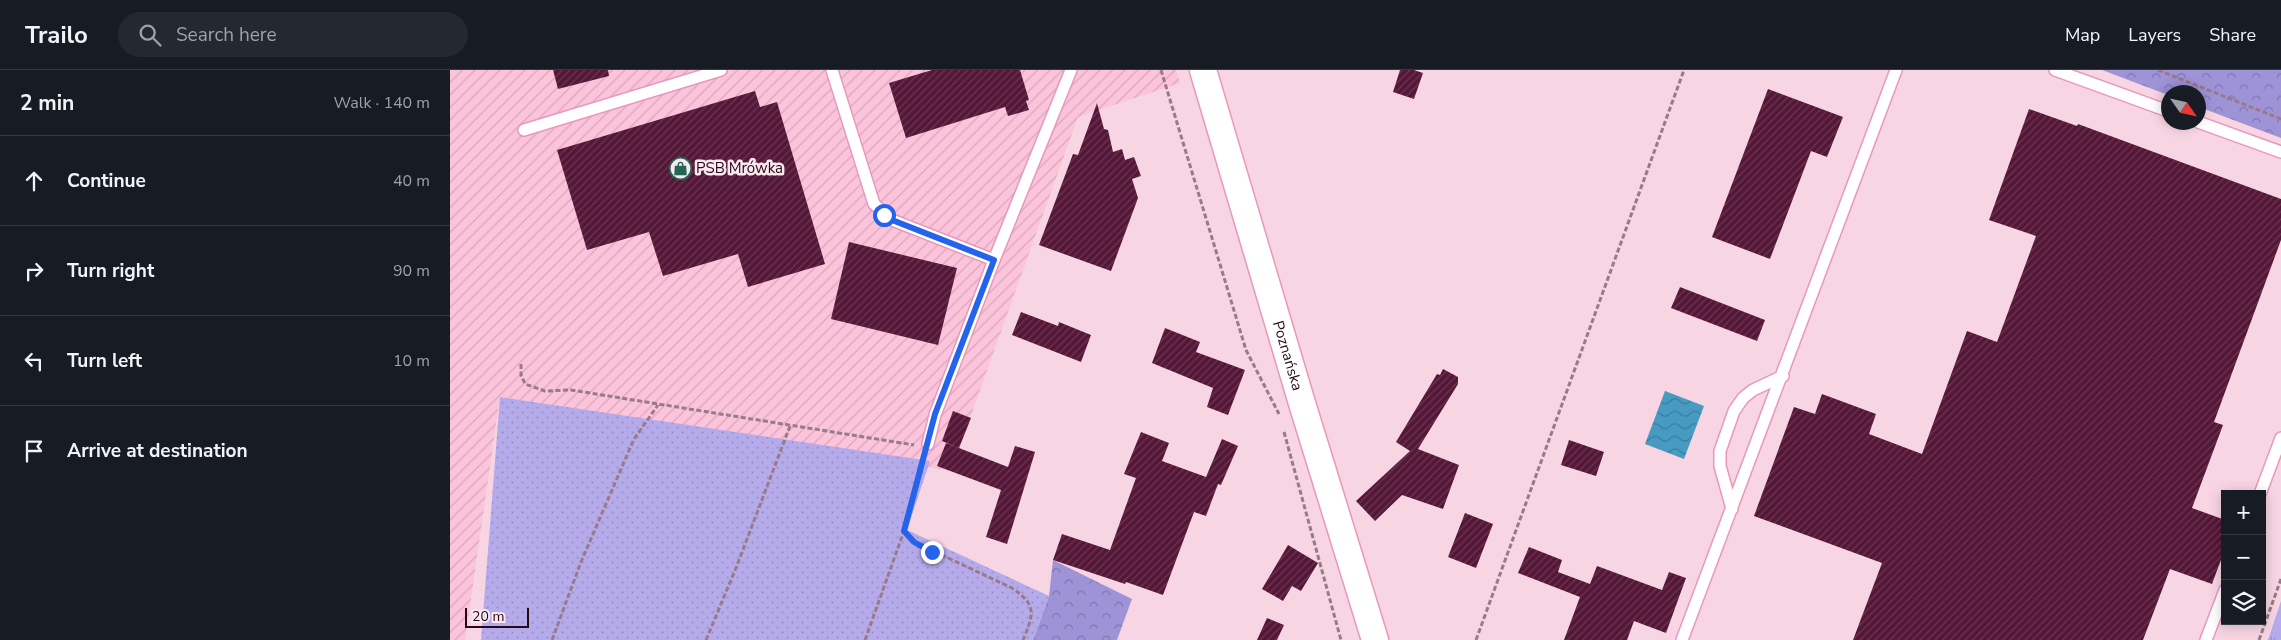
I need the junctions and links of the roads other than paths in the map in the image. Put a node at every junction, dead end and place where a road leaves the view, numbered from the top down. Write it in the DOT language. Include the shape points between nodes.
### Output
graph roads {
  1 [pos="720,70"];
  2 [pos="832,70"];
  3 [pos="1071,70"];
  4 [pos="1203,70"];
  5 [pos="1896,70"];
  6 [pos="2055,70"];
  7 [pos="2161,109"];
  8 [pos="2206,125"];
  9 [pos="524,130"];
  10 [pos="2281,152"];
  11 [pos="994,260"];
  12 [pos="1783,376"];
  13 [pos="2281,438"];
  14 [pos="928,444"];
  15 [pos="2262,490"];
  16 [pos="1732,509"];
  17 [pos="2221,601"];
  18 [pos="1375,640"];
  19 [pos="1682,640"];
  20 [pos="2206,640"];
  1 -- 9 [label="lane"];
  2 -- 11 [label="lane" via="874,204 892,220"];
  3 -- 11 [label="lane"];
  4 -- 18 [label="street, Poznańska"];
  5 -- 12 [label="lane"];
  6 -- 7 [label="lane"];
  8 -- 10 [label="lane"];
  11 -- 14 [label="lane" via="935,414"];
  12 -- 16 [label="lane"];
  12 -- 16 [label="lane" via="1753,390 1734,411 1720,451 1720,466"];
  13 -- 15 [label="lane"];
  16 -- 19 [label="lane"];
  17 -- 20 [label="lane"];
}
